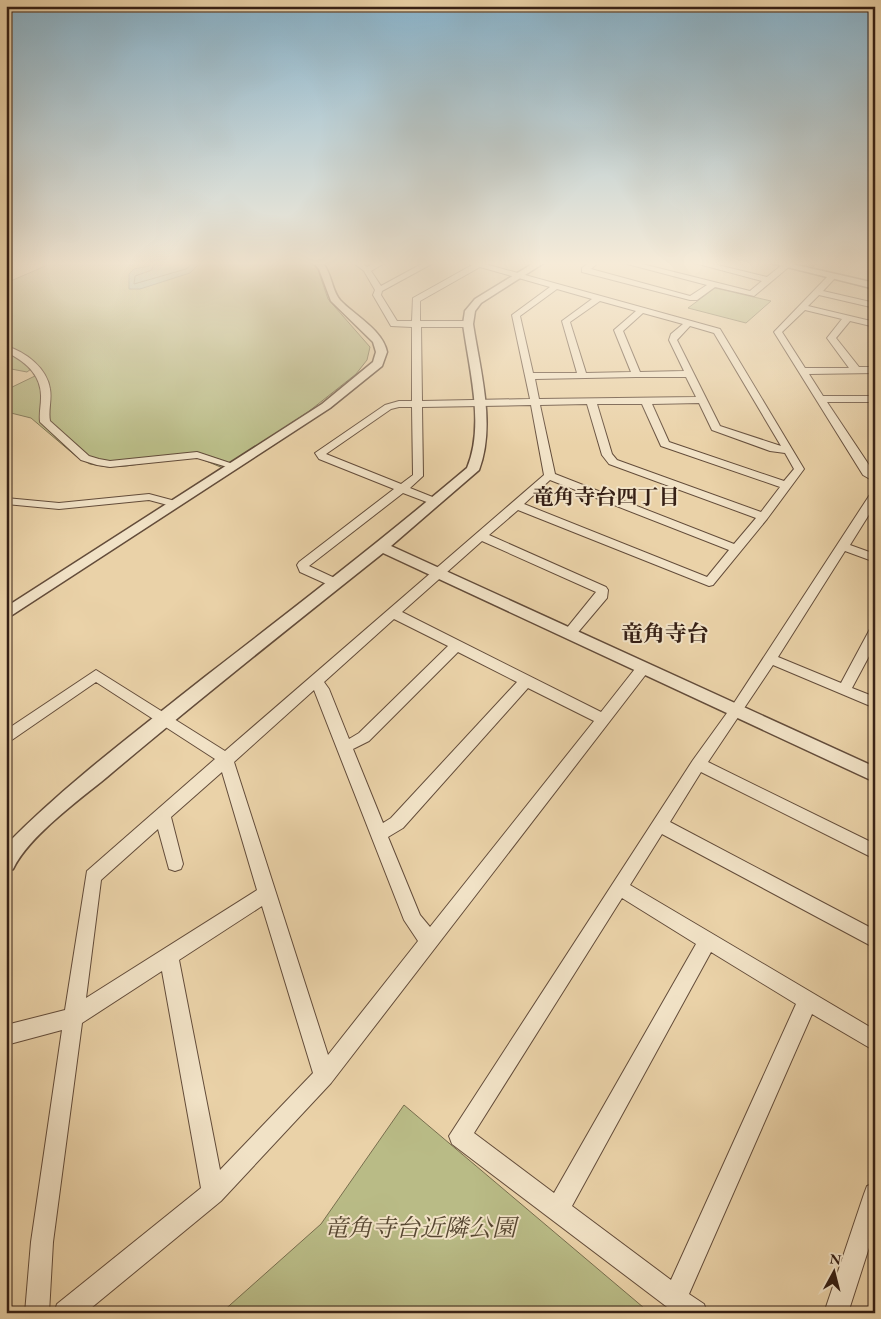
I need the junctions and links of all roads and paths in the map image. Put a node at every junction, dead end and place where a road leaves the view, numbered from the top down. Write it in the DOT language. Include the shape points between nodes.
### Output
graph roads {
  1 [pos="359,323"];
  2 [pos="393,323"];
  3 [pos="518,323"];
  4 [pos="566,323"];
  5 [pos="627,323"];
  6 [pos="689,323"];
  7 [pos="788,323"];
  8 [pos="844,323"];
  9 [pos="416,324"];
  10 [pos="468,324"];
  11 [pos="6,349"];
  12 [pos="803,370"];
  13 [pos="856,370"];
  14 [pos="875,370"];
  15 [pos="689,374"];
  16 [pos="582,375"];
  17 [pos="637,375"];
  18 [pos="529,376"];
  19 [pos="821,399"];
  20 [pos="875,399"];
  21 [pos="702,400"];
  22 [pos="646,401"];
  23 [pos="535,402"];
  24 [pos="591,402"];
  25 [pos="478,403"];
  26 [pos="417,404"];
  27 [pos="789,450"];
  28 [pos="234,466"];
  29 [pos="549,476"];
  30 [pos="875,479"];
  31 [pos="787,486"];
  32 [pos="402,489"];
  33 [pos="875,496"];
  34 [pos="6,501"];
  35 [pos="436,502"];
  36 [pos="176,504"];
  37 [pos="516,505"];
  38 [pos="870,512"];
  39 [pos="763,517"];
  40 [pos="481,536"];
  41 [pos="842,546"];
  42 [pos="381,547"];
  43 [pos="737,549"];
  44 [pos="875,558"];
  45 [pos="438,573"];
  46 [pos="335,583"];
  47 [pos="393,613"];
  48 [pos="6,614"];
  49 [pos="875,632"];
  50 [pos="569,634"];
  51 [pos="456,646"];
  52 [pos="770,659"];
  53 [pos="642,669"];
  54 [pos="526,681"];
  55 [pos="315,682"];
  56 [pos="844,690"];
  57 [pos="875,703"];
  58 [pos="737,710"];
  59 [pos="165,718"];
  60 [pos="603,719"];
  61 [pos="6,738"];
  62 [pos="344,746"];
  63 [pos="226,758"];
  64 [pos="698,764"];
  65 [pos="875,775"];
  66 [pos="162,814"];
  67 [pos="660,825"];
  68 [pos="379,834"];
  69 [pos="875,852"];
  70 [pos="6,863"];
  71 [pos="174,864"];
  72 [pos="620,888"];
  73 [pos="268,893"];
  74 [pos="708,940"];
  75 [pos="875,940"];
  76 [pos="430,942"];
  77 [pos="169,956"];
  78 [pos="808,1000"];
  79 [pos="72,1018"];
  80 [pos="6,1035"];
  81 [pos="875,1040"];
  82 [pos="324,1076"];
  83 [pos="213,1193"];
  84 [pos="875,1194"];
  85 [pos="558,1209"];
  86 [pos="676,1296"];
  87 [pos="37,1313"];
  88 [pos="66,1313"];
  89 [pos="695,1313"];
  90 [pos="836,1313"];
  1 -- 28 [label="street" via="382,348 378,364 326,406"];
  2 -- 9 [label="street"];
  3 -- 18 [label="street"];
  4 -- 16 [label="street"];
  5 -- 17 [label="street" via="618,330"];
  6 -- 15 [label="street" via="673,338"];
  6 -- 27 [label="street" via="721,333"];
  7 -- 12 [label="street" via="778,332"];
  8 -- 13 [label="street" via="831,338"];
  9 -- 10 [label="street"];
  9 -- 26 [label="street"];
  10 -- 25 [label="street"];
  11 -- 28 [label="street" via="18,353 43,377 45,422 85,458 110,464 197,455"];
  12 -- 13 [label="street"];
  12 -- 19 [label="street"];
  13 -- 14 [label="street"];
  15 -- 17 [label="street"];
  15 -- 21 [label="street"];
  16 -- 17 [label="street"];
  16 -- 18 [label="street"];
  18 -- 23 [label="street"];
  19 -- 20 [label="street"];
  19 -- 30 [label="street" via="868,475"];
  21 -- 22 [label="street"];
  21 -- 27 [label="street" via="718,430 774,449"];
  22 -- 24 [label="street"];
  22 -- 31 [label="street" via="665,444"];
  23 -- 24 [label="street"];
  23 -- 25 [label="street"];
  23 -- 29 [label="street"];
  24 -- 39 [label="street" via="612,462"];
  25 -- 26 [label="street"];
  25 -- 35 [label="street" via="478,459 468,475"];
  26 -- 32 [label="street" via="419,474"];
  26 -- 32 [label="street" via="388,407 320,453"];
  27 -- 31 [label="street" via="799,469"];
  28 -- 36 [label="street"];
  29 -- 37 [label="street"];
  29 -- 43 [label="street"];
  31 -- 39 [label="street"];
  32 -- 35 [label="street"];
  32 -- 46 [label="street" via="303,565 304,569"];
  33 -- 38 [label="street"];
  34 -- 36 [label="street" via="59,506 149,498"];
  35 -- 42 [label="street"];
  36 -- 48 [label="street"];
  37 -- 40 [label="street"];
  37 -- 43 [label="street" via="705,582 713,580"];
  38 -- 41 [label="street"];
  39 -- 43 [label="street"];
  40 -- 45 [label="street"];
  40 -- 50 [label="street" via="602,590 602,595"];
  41 -- 44 [label="street"];
  41 -- 52 [label="street"];
  42 -- 45 [label="street"];
  42 -- 46 [label="street"];
  45 -- 47 [label="street"];
  45 -- 50 [label="street"];
  46 -- 59 [label="street"];
  47 -- 51 [label="street"];
  47 -- 55 [label="street"];
  49 -- 56 [label="street"];
  50 -- 53 [label="street"];
  51 -- 54 [label="street"];
  51 -- 62 [label="street" via="364,737"];
  52 -- 56 [label="street"];
  52 -- 58 [label="street"];
  53 -- 58 [label="street"];
  53 -- 60 [label="street"];
  54 -- 60 [label="street"];
  54 -- 68 [label="street" via="397,823"];
  55 -- 62 [label="street" via="322,689"];
  55 -- 63 [label="street"];
  56 -- 57 [label="street"];
  58 -- 64 [label="street"];
  58 -- 65 [label="street"];
  59 -- 61 [label="street" via="96,675"];
  59 -- 63 [label="street"];
  59 -- 70 [label="street" via="44,819"];
  60 -- 76 [label="street"];
  62 -- 68 [label="street"];
  63 -- 66 [label="street"];
  63 -- 73 [label="street"];
  64 -- 67 [label="street"];
  64 -- 69 [label="street"];
  66 -- 71 [label="street"];
  66 -- 79 [label="street" via="93,876"];
  67 -- 72 [label="street"];
  67 -- 75 [label="street"];
  68 -- 76 [label="street" via="413,920"];
  72 -- 74 [label="street"];
  72 -- 85 [label="street" via="460,1136"];
  73 -- 77 [label="street"];
  73 -- 82 [label="street"];
  74 -- 78 [label="street"];
  74 -- 85 [label="street"];
  76 -- 82 [label="street"];
  77 -- 79 [label="street"];
  77 -- 83 [label="street"];
  78 -- 81 [label="street"];
  78 -- 86 [label="street"];
  79 -- 80 [label="street"];
  79 -- 87 [label="street" via="42,1242"];
  82 -- 83 [label="street"];
  83 -- 88 [label="street"];
  84 -- 90 [label="street"];
  85 -- 86 [label="street"];
  86 -- 89 [label="street"];
}
